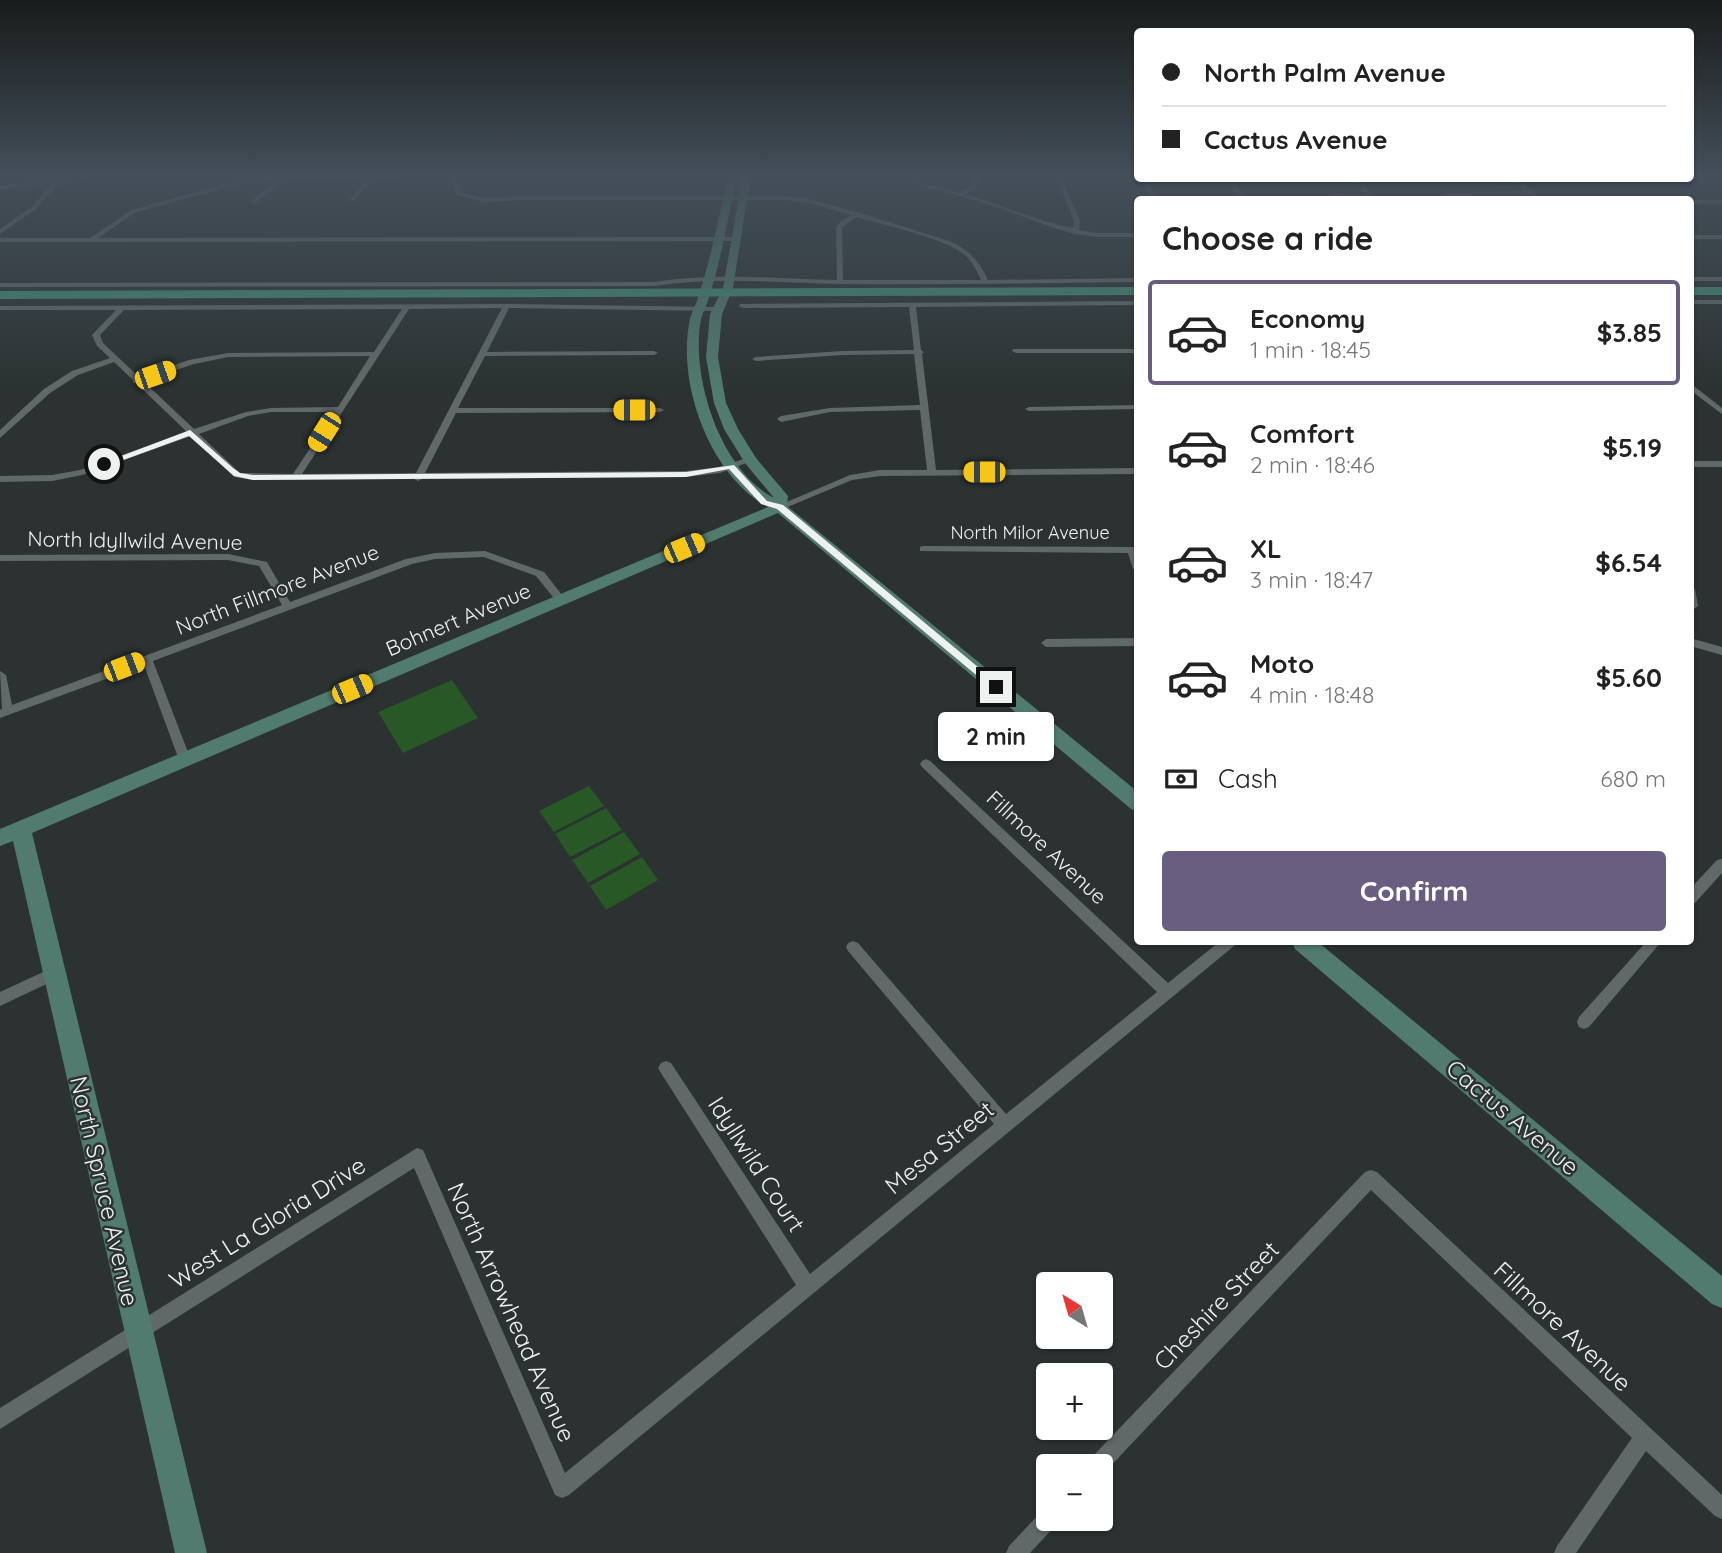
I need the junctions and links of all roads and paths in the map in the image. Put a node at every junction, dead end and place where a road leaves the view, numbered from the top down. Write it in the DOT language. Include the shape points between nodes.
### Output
graph roads {
  1 [pos="716,246"];
  2 [pos="734,246"];
  3 [pos="839,246"];
  4 [pos="955,246"];
  5 [pos="707,277"];
  6 [pos="729,277"];
  7 [pos="1694,279"];
  8 [pos="1722,279"];
  9 [pos="1134,280"];
  10 [pos="840,282"];
  11 [pos="985,282"];
  12 [pos="0,285"];
  13 [pos="1134,291"];
  14 [pos="1694,291"];
  15 [pos="1722,291"];
  16 [pos="705,294"];
  17 [pos="725,294"];
  18 [pos="0,295"];
  19 [pos="1694,302"];
  20 [pos="1722,302"];
  21 [pos="1134,303"];
  22 [pos="912,304"];
  23 [pos="407,306"];
  24 [pos="507,306"];
  25 [pos="743,306"];
  26 [pos="0,307"];
  27 [pos="123,307"];
  28 [pos="699,309"];
  29 [pos="717,312"];
  30 [pos="1016,351"];
  31 [pos="1134,351"];
  32 [pos="920,352"];
  33 [pos="654,353"];
  34 [pos="375,354"];
  35 [pos="482,354"];
  36 [pos="114,359"];
  37 [pos="757,359"];
  38 [pos="136,381"];
  39 [pos="1694,388"];
  40 [pos="1694,401"];
  41 [pos="1709,401"];
  42 [pos="925,407"];
  43 [pos="1134,407"];
  44 [pos="338,409"];
  45 [pos="1028,409"];
  46 [pos="660,410"];
  47 [pos="452,411"];
  48 [pos="1722,412"];
  49 [pos="781,419"];
  50 [pos="190,433"];
  51 [pos="0,435"];
  52 [pos="750,460"];
  53 [pos="1694,464"];
  54 [pos="1722,464"];
  55 [pos="731,467"];
  56 [pos="1134,471"];
  57 [pos="932,472"];
  58 [pos="296,477"];
  59 [pos="418,478"];
  60 [pos="0,479"];
  61 [pos="780,507"];
  62 [pos="923,549"];
  63 [pos="1134,550"];
  64 [pos="0,558"];
  65 [pos="561,600"];
  66 [pos="287,605"];
  67 [pos="1134,642"];
  68 [pos="1046,643"];
  69 [pos="1694,643"];
  70 [pos="1722,651"];
  71 [pos="148,659"];
  72 [pos="0,675"];
  73 [pos="4,713"];
  74 [pos="184,760"];
  75 [pos="926,764"];
  76 [pos="1134,801"];
  77 [pos="10,834"];
  78 [pos="1718,867"];
  79 [pos="1694,894"];
  80 [pos="1225,945"];
  81 [pos="1307,945"];
  82 [pos="1651,945"];
  83 [pos="853,947"];
  84 [pos="54,973"];
  85 [pos="1167,992"];
  86 [pos="0,999"];
  87 [pos="1584,1022"];
  88 [pos="666,1068"];
  89 [pos="1005,1125"];
  90 [pos="417,1156"];
  91 [pos="1371,1178"];
  92 [pos="807,1286"];
  93 [pos="1722,1294"];
  94 [pos="138,1332"];
  95 [pos="0,1419"];
  96 [pos="1645,1436"];
  97 [pos="1108,1454"];
  98 [pos="562,1488"];
  99 [pos="1722,1509"];
  100 [pos="1037,1531"];
  101 [pos="191,1553"];
  102 [pos="1016,1553"];
  103 [pos="1564,1553"];
  1 -- 5 [label="street"];
  2 -- 6 [label="street"];
  3 -- 10 [label="street"];
  4 -- 11 [label="street" via="976,260"];
  5 -- 6 [label="street"];
  5 -- 12 [label="street" via="654,285"];
  5 -- 16 [label="street"];
  6 -- 10 [label="street"];
  6 -- 17 [label="street"];
  7 -- 8 [label="street"];
  9 -- 11 [label="street"];
  10 -- 11 [label="street"];
  13 -- 17 [label="main road"];
  14 -- 15 [label="main road"];
  16 -- 17 [label="main road"];
  16 -- 18 [label="main road"];
  16 -- 28 [label="street"];
  17 -- 29 [label="street"];
  19 -- 20 [label="street"];
  21 -- 22 [label="street"];
  22 -- 25 [label="street"];
  22 -- 32 [label="street"];
  23 -- 24 [label="street"];
  23 -- 27 [label="street"];
  23 -- 34 [label="street"];
  24 -- 28 [label="street"];
  24 -- 35 [label="street"];
  26 -- 27 [label="street"];
  27 -- 36 [label="street" via="96,335"];
  28 -- 29 [label="street"];
  28 -- 55 [label="street" via="694,356 698,395"];
  29 -- 52 [label="street" via="712,337 715,382 731,429"];
  30 -- 31 [label="street"];
  32 -- 37 [label="street"];
  32 -- 42 [label="street"];
  33 -- 35 [label="street"];
  34 -- 38 [label="street" via="228,355"];
  34 -- 44 [label="street"];
  35 -- 47 [label="street"];
  36 -- 38 [label="street"];
  36 -- 51 [label="street" via="75,373 47,391"];
  38 -- 50 [label="street"];
  39 -- 41 [label="street"];
  40 -- 41 [label="street"];
  41 -- 48 [label="street"];
  42 -- 49 [label="street" via="830,410"];
  42 -- 57 [label="street"];
  43 -- 45 [label="street"];
  44 -- 50 [label="street" via="258,412"];
  44 -- 58 [label="street"];
  46 -- 47 [label="street"];
  47 -- 59 [label="street"];
  50 -- 58 [label="street" via="237,475"];
  50 -- 60 [label="street" via="82,472"];
  52 -- 55 [label="street"];
  52 -- 61 [label="street" via="781,496"];
  53 -- 54 [label="street"];
  55 -- 59 [label="street" via="686,474"];
  55 -- 61 [label="street" via="764,503"];
  56 -- 57 [label="street"];
  57 -- 61 [label="street" via="850,478"];
  58 -- 59 [label="street"];
  61 -- 65 [label="street, Bohnert Avenue"];
  61 -- 76 [label="street"];
  62 -- 63 [label="street, North Milor Avenue"];
  64 -- 66 [label="street, North Idyllwild Avenue" via="247,559 262,564"];
  65 -- 66 [label="street, North Fillmore Avenue" via="540,574 485,554 410,561"];
  65 -- 74 [label="street, Bohnert Avenue"];
  66 -- 71 [label="street, North Fillmore Avenue"];
  67 -- 68 [label="street"];
  69 -- 70 [label="street"];
  71 -- 73 [label="street, North Fillmore Avenue"];
  71 -- 74 [label="street"];
  72 -- 73 [label="street"];
  74 -- 77 [label="street, Bohnert Avenue"];
  75 -- 85 [label="street, Fillmore Avenue"];
  77 -- 84 [label="street, North Spruce Avenue"];
  78 -- 79 [label="street"];
  80 -- 85 [label="street, Mesa Street"];
  81 -- 93 [label="street, Cactus Avenue"];
  82 -- 87 [label="street"];
  83 -- 89 [label="street"];
  84 -- 86 [label="street"];
  84 -- 94 [label="street, North Spruce Avenue"];
  85 -- 89 [label="street, Mesa Street"];
  88 -- 92 [label="street, Idyllwild Court"];
  89 -- 92 [label="street, Mesa Street"];
  90 -- 94 [label="street, West La Gloria Drive"];
  90 -- 98 [label="street, North Arrowhead Avenue"];
  91 -- 96 [label="street, Fillmore Avenue"];
  91 -- 97 [label="street, Cheshire Street"];
  92 -- 98 [label="street, Mesa Street"];
  94 -- 95 [label="street, West La Gloria Drive"];
  94 -- 101 [label="street, North Spruce Avenue"];
  96 -- 99 [label="street, Fillmore Avenue"];
  96 -- 103 [label="street"];
  100 -- 102 [label="street"];
}
